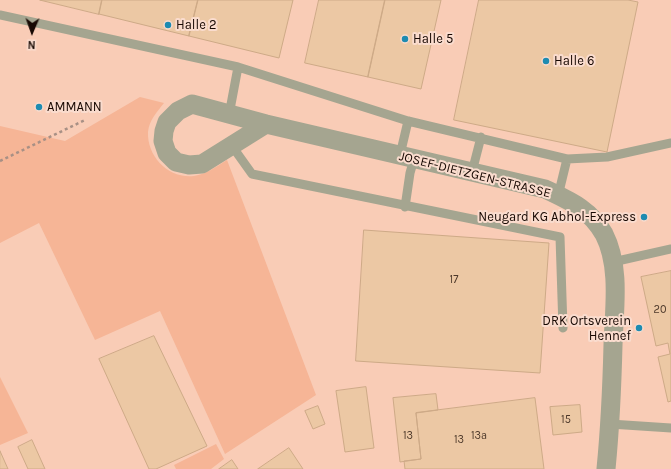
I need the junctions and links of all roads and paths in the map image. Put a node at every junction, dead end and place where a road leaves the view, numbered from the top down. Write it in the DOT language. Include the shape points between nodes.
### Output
graph roads {
  1 [pos="0,15"];
  2 [pos="238,67"];
  3 [pos="229,115"];
  4 [pos="86,120"];
  5 [pos="408,121"];
  6 [pos="266,124"];
  7 [pos="481,137"];
  8 [pos="671,143"];
  9 [pos="232,146"];
  10 [pos="407,157"];
  11 [pos="568,159"];
  12 [pos="0,161"];
  13 [pos="472,172"];
  14 [pos="558,196"];
  15 [pos="405,207"];
  16 [pos="671,249"];
  17 [pos="613,262"];
  18 [pos="563,328"];
  19 [pos="610,424"];
  20 [pos="671,428"];
  21 [pos="606,469"];
  1 -- 2 [label="lane"];
  2 -- 3 [label="lane"];
  2 -- 5 [label="lane"];
  3 -- 6 [label="street, JOSEF-DIETZGEN-STRASSE"];
  3 -- 9 [label="street, JOSEF-DIETZGEN-STRASSE" via="192,104 178,111 167,122 163,141 167,153 176,162 189,165 202,164"];
  4 -- 12 [label="path"];
  5 -- 7 [label="lane"];
  5 -- 10 [label="lane"];
  6 -- 9 [label="street, JOSEF-DIETZGEN-STRASSE"];
  6 -- 10 [label="street, JOSEF-DIETZGEN-STRASSE"];
  7 -- 11 [label="lane"];
  7 -- 13 [label="lane"];
  8 -- 11 [label="lane" via="607,157"];
  9 -- 15 [label="lane" via="252,174"];
  10 -- 13 [label="street, JOSEF-DIETZGEN-STRASSE"];
  10 -- 15 [label="lane" via="410,173"];
  11 -- 14 [label="lane"];
  13 -- 14 [label="street, JOSEF-DIETZGEN-STRASSE" via="545,189"];
  14 -- 17 [label="street, JOSEF-DIETZGEN-STRASSE" via="584,209 604,234"];
  15 -- 18 [label="lane" via="560,237"];
  16 -- 17 [label="lane"];
  17 -- 19 [label="street, JOSEF-DIETZGEN-STRASSE"];
  19 -- 20 [label="lane"];
  19 -- 21 [label="street, JOSEF-DIETZGEN-STRASSE"];
}
